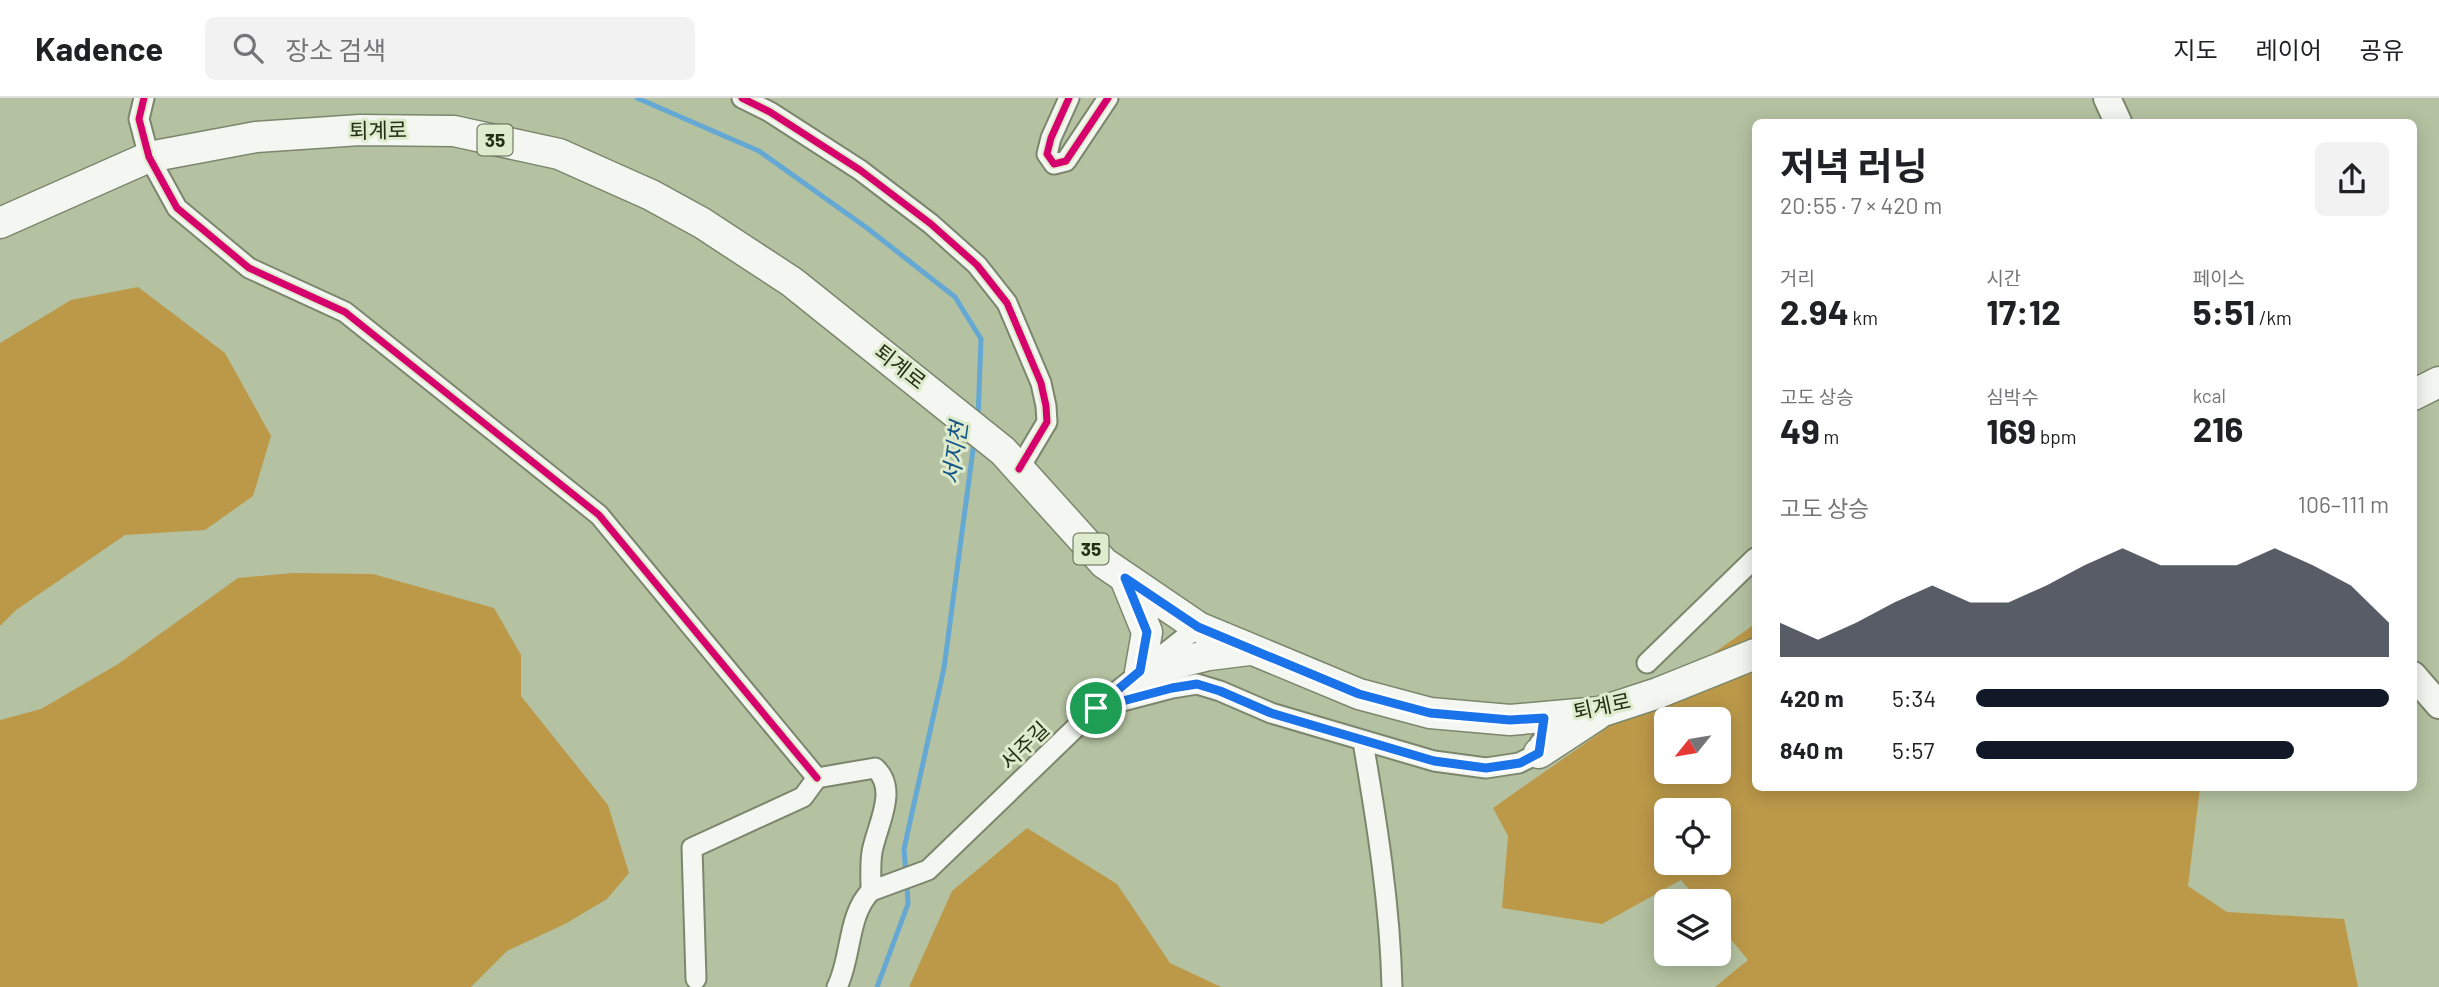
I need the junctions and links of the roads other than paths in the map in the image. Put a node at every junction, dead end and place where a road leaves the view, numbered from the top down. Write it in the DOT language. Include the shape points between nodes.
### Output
graph roads {
  1 [pos="144,98"];
  2 [pos="742,98"];
  3 [pos="1069,98"];
  4 [pos="1108,98"];
  5 [pos="2107,98"];
  6 [pos="2117,119"];
  7 [pos="149,157"];
  8 [pos="0,223"];
  9 [pos="2439,382"];
  10 [pos="2417,393"];
  11 [pos="1011,460"];
  12 [pos="1752,561"];
  13 [pos="1125,578"];
  14 [pos="1198,627"];
  15 [pos="1253,650"];
  16 [pos="1752,655"];
  17 [pos="1647,663"];
  18 [pos="1140,671"];
  19 [pos="2417,680"];
  20 [pos="2439,705"];
  21 [pos="1096,708"];
  22 [pos="1600,712"];
  23 [pos="1544,718"];
  24 [pos="1363,742"];
  25 [pos="1539,753"];
  26 [pos="817,778"];
  27 [pos="875,890"];
  28 [pos="696,979"];
  29 [pos="838,987"];
  30 [pos="1392,987"];
  1 -- 7 [label="street" via="139,119"];
  2 -- 11 [label="street" via="860,170 931,224 977,265 1007,303 1041,383 1047,422"];
  3 -- 4 [label="street" via="1047,154 1054,163 1066,162"];
  5 -- 6 [label="street"];
  7 -- 8 [label="main road, 퇴계로 / 35"];
  7 -- 11 [label="main road, 퇴계로 / 35" via="256,137 360,130 454,131 559,154 702,223 792,282"];
  7 -- 26 [label="street" via="177,208 249,268 345,312 599,515"];
  9 -- 10 [label="main road"];
  11 -- 13 [label="main road, 퇴계로 / 35" via="1104,563"];
  12 -- 17 [label="street"];
  13 -- 14 [label="main road, 퇴계로 / 35"];
  13 -- 18 [label="main road" via="1147,632"];
  14 -- 15 [label="main road, 퇴계로"];
  14 -- 18 [label="street, 서주길"];
  15 -- 18 [label="main road"];
  15 -- 23 [label="main road, 퇴계로" via="1359,694 1430,713"];
  16 -- 22 [label="main road, 퇴계로"];
  18 -- 21 [label="street, 서주길"];
  19 -- 20 [label="street"];
  21 -- 24 [label="street" via="1197,684"];
  21 -- 27 [label="street, 서주길" via="928,870"];
  22 -- 23 [label="main road, 퇴계로"];
  22 -- 25 [label="main road"];
  23 -- 25 [label="street"];
  24 -- 25 [label="street" via="1434,761 1486,768 1520,763"];
  24 -- 30 [label="street" via="1375,811"];
  26 -- 27 [label="street" via="875,768 884,776 887,793 872,854"];
  26 -- 28 [label="street" via="803,797 692,848"];
  27 -- 29 [label="street" via="859,903"];
}
